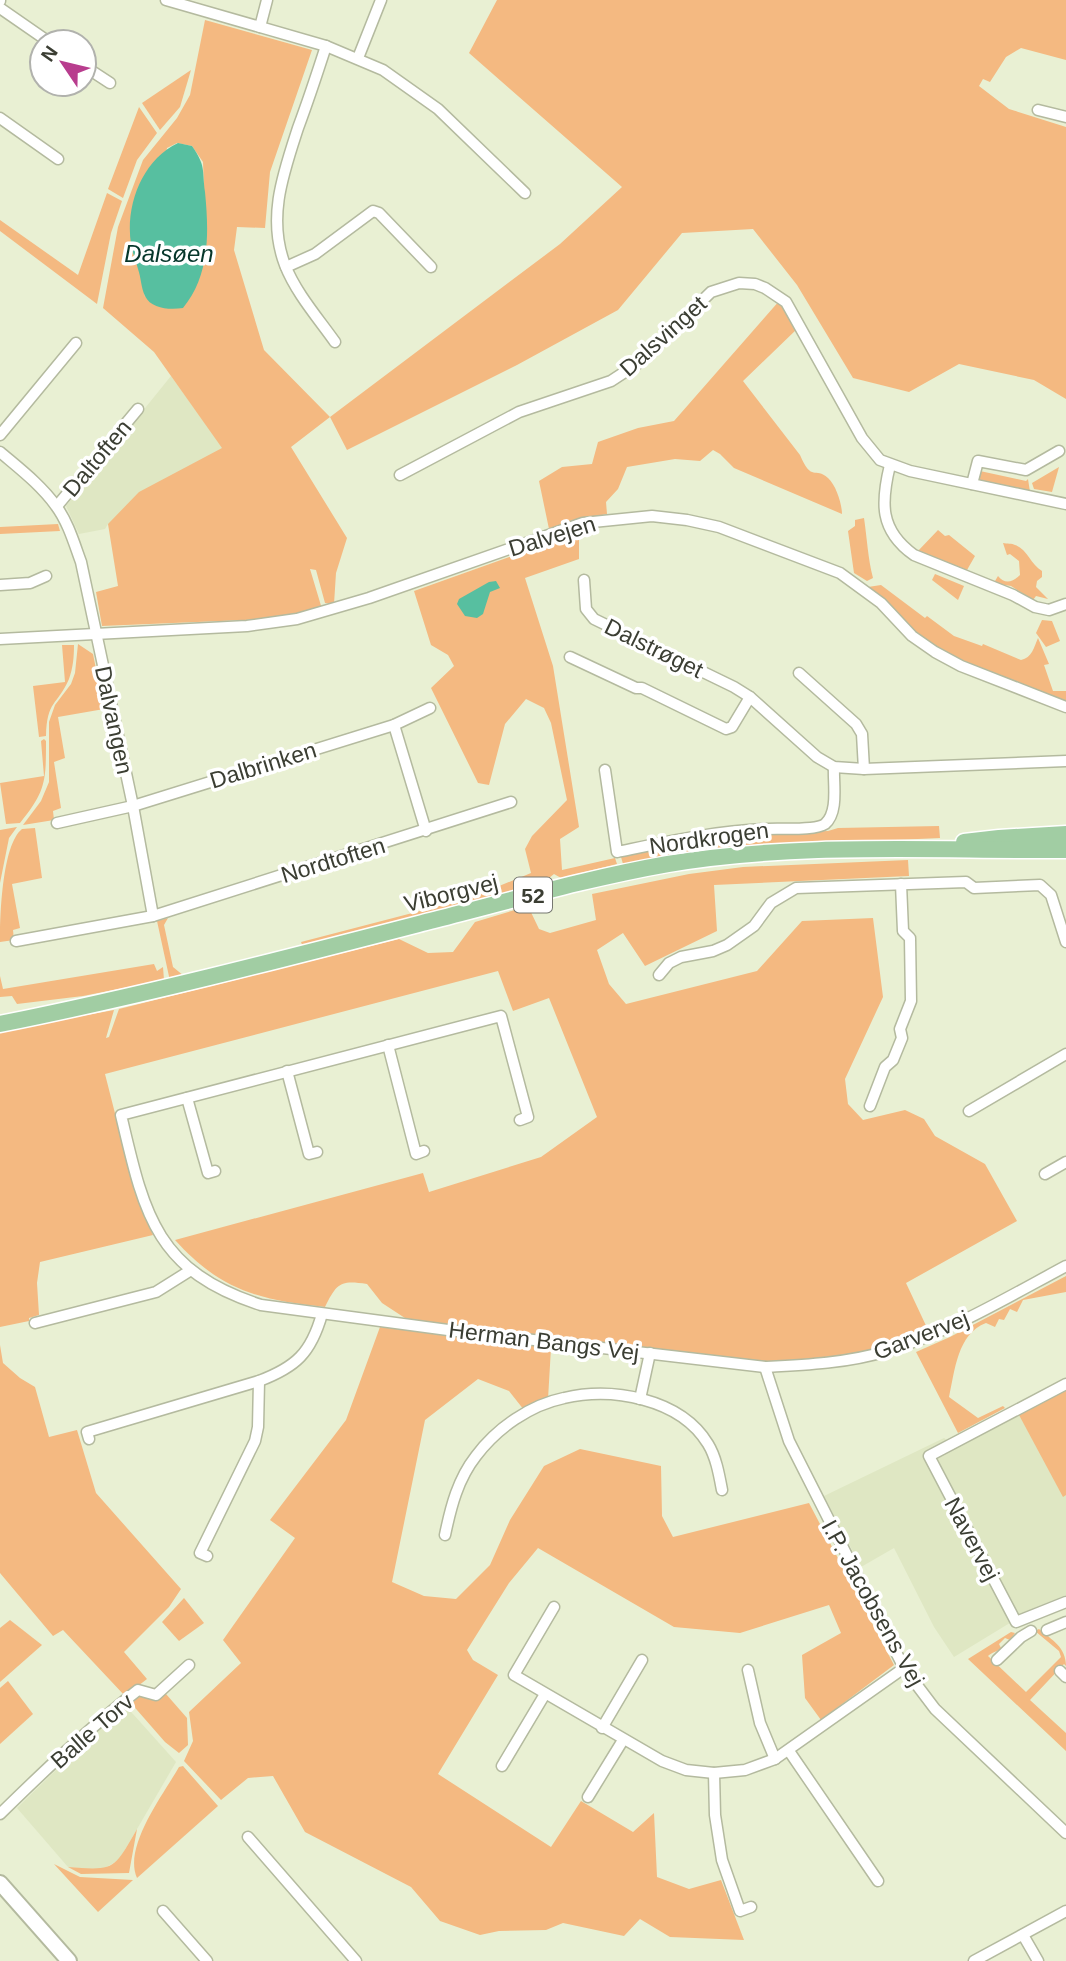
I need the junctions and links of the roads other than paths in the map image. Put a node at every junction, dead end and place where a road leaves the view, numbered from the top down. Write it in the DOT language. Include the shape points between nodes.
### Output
graph roads {
  1 [pos="166,0"];
  2 [pos="267,0"];
  3 [pos="381,0"];
  4 [pos="0,8"];
  5 [pos="260,27"];
  6 [pos="29,28"];
  7 [pos="326,46"];
  8 [pos="358,58"];
  9 [pos="98,75"];
  10 [pos="110,83"];
  11 [pos="1038,110"];
  12 [pos="1066,117"];
  13 [pos="0,118"];
  14 [pos="58,159"];
  15 [pos="525,192"];
  16 [pos="286,267"];
  17 [pos="430,267"];
  18 [pos="335,342"];
  19 [pos="76,343"];
  20 [pos="138,409"];
  21 [pos="0,435"];
  22 [pos="1059,451"];
  23 [pos="0,452"];
  24 [pos="890,464"];
  25 [pos="400,475"];
  26 [pos="972,484"];
  27 [pos="1066,504"];
  28 [pos="57,506"];
  29 [pos="46,576"];
  30 [pos="584,580"];
  31 [pos="0,585"];
  32 [pos="1066,604"];
  33 [pos="96,634"];
  34 [pos="0,639"];
  35 [pos="570,657"];
  36 [pos="799,673"];
  37 [pos="750,697"];
  38 [pos="1066,707"];
  39 [pos="430,708"];
  40 [pos="394,725"];
  41 [pos="1066,761"];
  42 [pos="834,767"];
  43 [pos="864,769"];
  44 [pos="605,770"];
  45 [pos="511,802"];
  46 [pos="133,806"];
  47 [pos="57,823"];
  48 [pos="426,831"];
  49 [pos="1066,834"];
  50 [pos="1066,842"];
  51 [pos="919,848"];
  52 [pos="1016,850"];
  53 [pos="1066,850"];
  54 [pos="901,884"];
  55 [pos="153,916"];
  56 [pos="16,941"];
  57 [pos="1066,942"];
  58 [pos="659,975"];
  59 [pos="0,1024"];
  60 [pos="388,1045"];
  61 [pos="1066,1054"];
  62 [pos="287,1071"];
  63 [pos="187,1097"];
  64 [pos="870,1106"];
  65 [pos="970,1111"];
  66 [pos="520,1120"];
  67 [pos="424,1151"];
  68 [pos="317,1152"];
  69 [pos="1066,1162"];
  70 [pos="215,1171"];
  71 [pos="1045,1174"];
  72 [pos="1066,1266"];
  73 [pos="191,1270"];
  74 [pos="322,1314"];
  75 [pos="35,1323"];
  76 [pos="650,1353"];
  77 [pos="765,1367"];
  78 [pos="259,1381"];
  79 [pos="1066,1384"];
  80 [pos="640,1399"];
  81 [pos="89,1439"];
  82 [pos="722,1490"];
  83 [pos="445,1535"];
  84 [pos="207,1556"];
  85 [pos="1066,1602"];
  86 [pos="554,1607"];
  87 [pos="1016,1622"];
  88 [pos="1066,1622"];
  89 [pos="1047,1630"];
  90 [pos="1031,1631"];
  91 [pos="1021,1637"];
  92 [pos="642,1660"];
  93 [pos="997,1660"];
  94 [pos="189,1665"];
  95 [pos="904,1668"];
  96 [pos="748,1670"];
  97 [pos="545,1694"];
  98 [pos="602,1728"];
  99 [pos="623,1740"];
  100 [pos="789,1751"];
  101 [pos="775,1759"];
  102 [pos="502,1766"];
  103 [pos="714,1773"];
  104 [pos="588,1797"];
  105 [pos="0,1814"];
  106 [pos="1066,1833"];
  107 [pos="248,1837"];
  108 [pos="878,1881"];
  109 [pos="0,1883"];
  110 [pos="751,1907"];
  111 [pos="163,1911"];
  112 [pos="1066,1911"];
  113 [pos="1023,1935"];
  114 [pos="351,1959"];
  115 [pos="69,1961"];
  116 [pos="206,1961"];
  117 [pos="974,1961"];
  118 [pos="1038,1961"];
  1 -- 5 [label="street"];
  2 -- 5 [label="street"];
  3 -- 8 [label="street"];
  4 -- 6 [label="street"];
  5 -- 7 [label="street"];
  7 -- 8 [label="street"];
  7 -- 16 [label="street" via="277,197 276,224"];
  8 -- 15 [label="street" via="438,109"];
  9 -- 10 [label="street"];
  11 -- 12 [label="street"];
  13 -- 14 [label="street"];
  16 -- 17 [label="street" via="315,254 373,211"];
  16 -- 18 [label="street"];
  19 -- 21 [label="street"];
  20 -- 28 [label="street, Daltoften"];
  22 -- 26 [label="street" via="1026,470 978,461"];
  23 -- 28 [label="street, Daltoften"];
  24 -- 25 [label="street, Dalsvinget" via="880,460 862,438 786,302 765,288 739,283 712,292 637,365 611,382 519,412"];
  24 -- 26 [label="street, Dalsvinget"];
  24 -- 32 [label="street" via="883,505 891,531 905,548 1035,607 1049,610"];
  26 -- 27 [label="street, Dalsvinget"];
  28 -- 33 [label="street, Daltoften" via="81,562"];
  29 -- 31 [label="street" via="30,583"];
  30 -- 37 [label="street, Dalstrøget" via="586,609 594,619"];
  33 -- 34 [label="street, Dalvejen"];
  33 -- 38 [label="street, Dalvejen" via="297,619 583,523 652,516 719,527 840,573 935,652"];
  33 -- 46 [label="street, Dalvangen"];
  35 -- 37 [label="street, Dalstrøget" via="726,729 732,727"];
  36 -- 43 [label="street" via="856,724 862,734"];
  37 -- 42 [label="street, Dalstrøget"];
  39 -- 40 [label="street, Dalbrinken"];
  40 -- 46 [label="street, Dalbrinken"];
  40 -- 48 [label="street"];
  41 -- 43 [label="street"];
  42 -- 43 [label="street"];
  42 -- 44 [label="street, Nordkrogen" via="833,811 819,827 697,835 617,852"];
  45 -- 48 [label="street, Nordtoften"];
  46 -- 47 [label="street, Dalvangen"];
  46 -- 55 [label="street, Dalvangen"];
  48 -- 55 [label="street, Nordtoften"];
  49 -- 51 [label="main road, Viborgvej / 52"];
  50 -- 52 [label="street"];
  51 -- 52 [label="main road, Viborgvej / 52"];
  51 -- 59 [label="main road, Viborgvej / 52" via="751,854 667,864 169,988"];
  52 -- 53 [label="main road, Viborgvej / 52"];
  54 -- 57 [label="street" via="1040,885 1051,895"];
  54 -- 58 [label="street" via="796,888 771,903 754,926 727,945 681,957"];
  54 -- 64 [label="street" via="903,931 910,938 911,1001 900,1029 902,1038"];
  55 -- 56 [label="street"];
  60 -- 62 [label="street, Herman Bangs Vej"];
  60 -- 66 [label="street, Herman Bangs Vej" via="500,1016 528,1118"];
  60 -- 67 [label="street" via="416,1154"];
  61 -- 65 [label="street"];
  62 -- 63 [label="street, Herman Bangs Vej"];
  62 -- 68 [label="street" via="309,1154"];
  63 -- 70 [label="street" via="208,1173"];
  63 -- 73 [label="street, Herman Bangs Vej" via="121,1115 145,1208 158,1232"];
  69 -- 71 [label="street"];
  72 -- 77 [label="street, Garvervej" via="936,1334 886,1352"];
  73 -- 74 [label="street, Herman Bangs Vej" via="232,1296"];
  73 -- 75 [label="street" via="156,1292"];
  74 -- 76 [label="street, Herman Bangs Vej"];
  74 -- 78 [label="street" via="317,1332 294,1365"];
  76 -- 77 [label="street, Herman Bangs Vej"];
  76 -- 80 [label="street"];
  77 -- 95 [label="street, I.P. Jacobsens Vej" via="789,1441"];
  78 -- 81 [label="street" via="87,1432"];
  78 -- 84 [label="street" via="255,1441 200,1553"];
  79 -- 87 [label="street, Navervej" via="929,1456"];
  80 -- 82 [label="street" via="679,1415 695,1428 714,1454"];
  80 -- 83 [label="street" via="615,1394 564,1398 516,1419 495,1435 469,1467 452,1504"];
  85 -- 87 [label="street"];
  86 -- 97 [label="street" via="514,1675"];
  87 -- 91 [label="street, Navervej"];
  88 -- 89 [label="street"];
  90 -- 91 [label="street"];
  91 -- 93 [label="street"];
  92 -- 98 [label="street"];
  94 -- 105 [label="street, Balle Torv" via="156,1695 143,1689 131,1695"];
  95 -- 100 [label="street"];
  95 -- 106 [label="street, I.P. Jacobsens Vej" via="935,1709"];
  96 -- 101 [label="street" via="760,1723"];
  97 -- 98 [label="street"];
  97 -- 102 [label="street"];
  98 -- 99 [label="street"];
  99 -- 103 [label="street" via="686,1770"];
  99 -- 104 [label="street"];
  100 -- 101 [label="street"];
  100 -- 108 [label="street"];
  101 -- 103 [label="street" via="745,1770"];
  103 -- 110 [label="street" via="722,1860 740,1911"];
  107 -- 114 [label="street"];
  109 -- 115 [label="street"];
  111 -- 116 [label="street"];
  112 -- 113 [label="street"];
  113 -- 117 [label="street"];
  113 -- 118 [label="street"];
}
